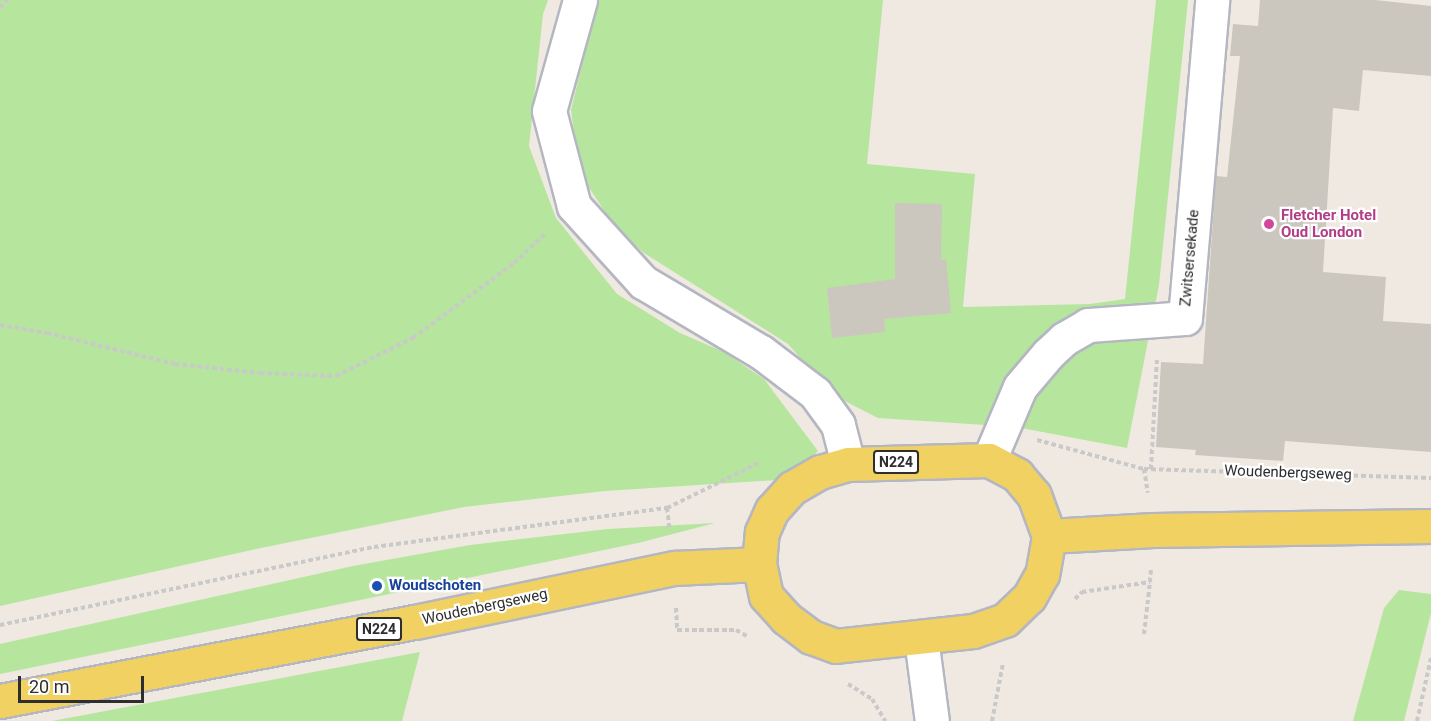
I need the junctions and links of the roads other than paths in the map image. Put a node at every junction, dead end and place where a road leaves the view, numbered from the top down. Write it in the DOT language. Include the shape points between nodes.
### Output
graph roads {
  1 [pos="580,0"];
  2 [pos="1212,0"];
  3 [pos="989,460"];
  4 [pos="848,464"];
  5 [pos="1431,526"];
  6 [pos="1049,536"];
  7 [pos="759,564"];
  8 [pos="921,638"];
  9 [pos="0,701"];
  10 [pos="932,721"];
  1 -- 4 [label="street" via="549,111 574,206 643,282 761,352 815,393 838,425"];
  2 -- 3 [label="street, Zwitsersekade" via="1185,318 1088,325 1048,354 1020,387"];
  3 -- 4 [label="main road, N224"];
  3 -- 6 [label="main road, N224" via="1017,475 1034,495"];
  4 -- 7 [label="main road, N224" via="820,472 792,488 772,510 762,532"];
  5 -- 6 [label="main road" via="1153,530"];
  6 -- 8 [label="main road, N224" via="1042,574 1029,597 1005,620 973,632"];
  7 -- 8 [label="main road, N224" via="766,596 811,637 836,646"];
  7 -- 9 [label="main road, Woudenbergseweg / N224" via="674,568"];
  8 -- 10 [label="street"];
}
